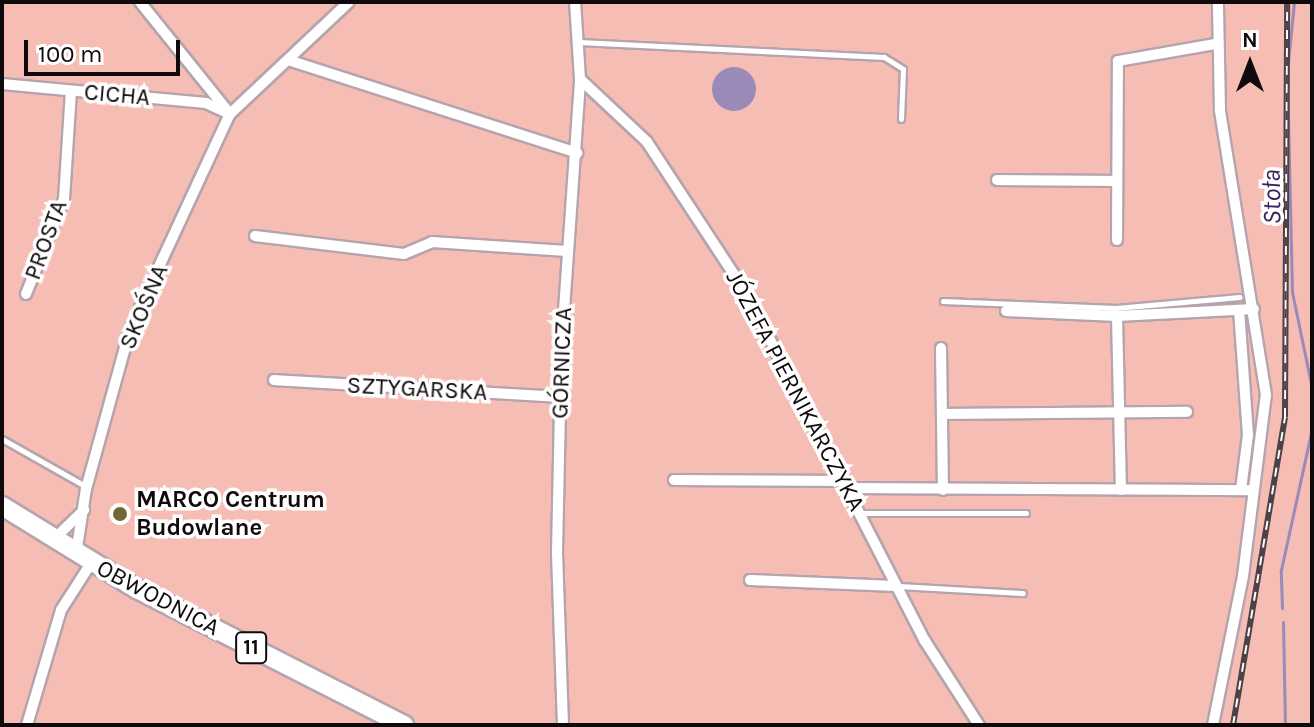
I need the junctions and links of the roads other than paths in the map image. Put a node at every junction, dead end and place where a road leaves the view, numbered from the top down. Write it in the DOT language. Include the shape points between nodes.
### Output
graph roads {
  1 [pos="140,2"];
  2 [pos="349,2"];
  3 [pos="575,2"];
  4 [pos="1218,2"];
  5 [pos="578,42"];
  6 [pos="1215,44"];
  7 [pos="288,60"];
  8 [pos="580,79"];
  9 [pos="2,84"];
  10 [pos="71,91"];
  11 [pos="230,114"];
  12 [pos="901,119"];
  13 [pos="577,153"];
  14 [pos="997,180"];
  15 [pos="1117,181"];
  16 [pos="255,236"];
  17 [pos="1117,240"];
  18 [pos="567,251"];
  19 [pos="26,294"];
  20 [pos="1240,297"];
  21 [pos="943,301"];
  22 [pos="1254,309"];
  23 [pos="1239,310"];
  24 [pos="1006,311"];
  25 [pos="1117,312"];
  26 [pos="941,348"];
  27 [pos="274,380"];
  28 [pos="560,397"];
  29 [pos="1187,412"];
  30 [pos="942,414"];
  31 [pos="1120,416"];
  32 [pos="2,439"];
  33 [pos="674,480"];
  34 [pos="845,484"];
  35 [pos="87,487"];
  36 [pos="943,490"];
  37 [pos="1121,490"];
  38 [pos="1241,490"];
  39 [pos="1253,490"];
  40 [pos="2,506"];
  41 [pos="84,510"];
  42 [pos="859,513"];
  43 [pos="1026,513"];
  44 [pos="54,540"];
  45 [pos="84,558"];
  46 [pos="750,580"];
  47 [pos="896,586"];
  48 [pos="1023,593"];
  49 [pos="27,725"];
  50 [pos="404,725"];
  51 [pos="563,725"];
  52 [pos="979,725"];
  53 [pos="1213,725"];
  1 -- 11 [label="street"];
  2 -- 7 [label="street"];
  3 -- 5 [label="street, GÓRNICZA"];
  4 -- 6 [label="street"];
  5 -- 8 [label="street, GÓRNICZA"];
  5 -- 12 [label="lane" via="884,57 903,69"];
  6 -- 15 [label="street" via="1118,61"];
  6 -- 22 [label="street" via="1232,203"];
  7 -- 11 [label="street"];
  7 -- 13 [label="street"];
  8 -- 13 [label="street, GÓRNICZA"];
  8 -- 34 [label="street, JÓZEFA PIERNIKARCZYKA" via="647,142 745,291"];
  9 -- 10 [label="street, CICHA"];
  10 -- 11 [label="street, CICHA" via="206,103"];
  10 -- 19 [label="street, PROSTA" via="64,199"];
  11 -- 35 [label="street, SKOŚNA" via="130,329"];
  13 -- 18 [label="street, GÓRNICZA"];
  14 -- 15 [label="street"];
  15 -- 17 [label="street"];
  16 -- 18 [label="street" via="404,254 432,242"];
  18 -- 28 [label="street, GÓRNICZA"];
  20 -- 25 [label="lane"];
  21 -- 25 [label="lane"];
  22 -- 23 [label="street"];
  22 -- 39 [label="street" via="1266,395"];
  23 -- 25 [label="street"];
  23 -- 38 [label="street" via="1248,435"];
  24 -- 25 [label="street"];
  25 -- 31 [label="street"];
  26 -- 30 [label="street"];
  27 -- 28 [label="street, SZTYGARSKA"];
  28 -- 51 [label="street, GÓRNICZA"];
  29 -- 31 [label="street"];
  30 -- 31 [label="street"];
  30 -- 36 [label="street"];
  31 -- 37 [label="street"];
  32 -- 35 [label="lane"];
  33 -- 34 [label="street"];
  34 -- 36 [label="street"];
  34 -- 42 [label="street, JÓZEFA PIERNIKARCZYKA"];
  35 -- 41 [label="street, SKOŚNA"];
  36 -- 37 [label="street"];
  37 -- 38 [label="street"];
  38 -- 39 [label="street"];
  39 -- 53 [label="street"];
  40 -- 44 [label="highway, OBWODNICA / 11"];
  41 -- 44 [label="street"];
  41 -- 45 [label="street, SKOŚNA"];
  42 -- 43 [label="lane"];
  42 -- 47 [label="street, JÓZEFA PIERNIKARCZYKA"];
  44 -- 45 [label="highway, OBWODNICA / 11"];
  45 -- 49 [label="street, SKOŚNA" via="61,610"];
  45 -- 50 [label="highway, OBWODNICA / 11"];
  46 -- 47 [label="street"];
  47 -- 48 [label="lane"];
  47 -- 52 [label="street, JÓZEFA PIERNIKARCZYKA"];
}
